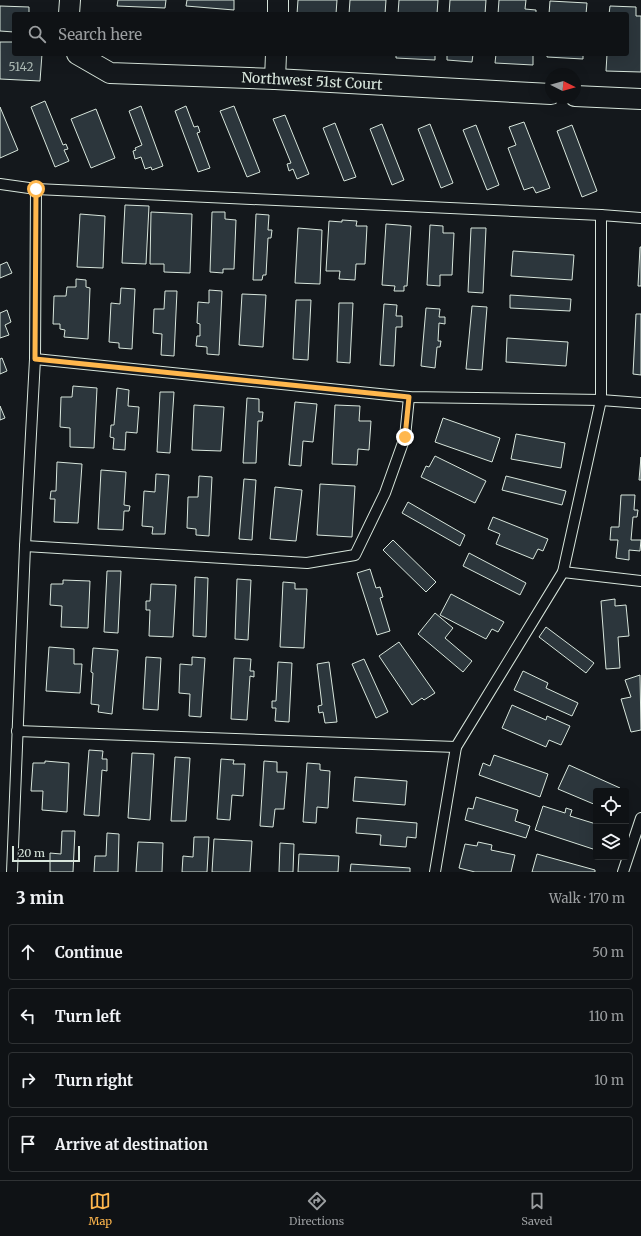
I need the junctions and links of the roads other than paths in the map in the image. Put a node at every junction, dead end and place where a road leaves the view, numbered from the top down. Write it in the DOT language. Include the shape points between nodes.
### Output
graph roads {
  1 [pos="70,0"];
  2 [pos="278,0"];
  3 [pos="69,12"];
  4 [pos="278,12"];
  5 [pos="80,56"];
  6 [pos="276,56"];
  7 [pos="275,79"];
  8 [pos="545,94"];
  9 [pos="581,96"];
  10 [pos="641,99"];
  11 [pos="0,184"];
  12 [pos="36,189"];
  13 [pos="601,215"];
  14 [pos="641,218"];
  15 [pos="35,359"];
  16 [pos="409,397"];
  17 [pos="601,400"];
  18 [pos="641,403"];
  19 [pos="25,546"];
  20 [pos="563,572"];
  21 [pos="641,581"];
  22 [pos="17,731"];
  23 [pos="456,747"];
  24 [pos="641,818"];
  25 [pos="12,872"];
  26 [pos="435,872"];
  27 [pos="623,872"];
  1 -- 3 [label="street"];
  2 -- 4 [label="street"];
  5 -- 7 [label="street, Northwest 51st Court" via="110,73"];
  6 -- 7 [label="street"];
  7 -- 8 [label="street, Northwest 51st Court"];
  9 -- 10 [label="street"];
  11 -- 12 [label="lane"];
  12 -- 13 [label="lane"];
  12 -- 15 [label="lane"];
  13 -- 14 [label="lane"];
  13 -- 17 [label="lane"];
  15 -- 16 [label="lane"];
  15 -- 19 [label="lane"];
  16 -- 17 [label="lane"];
  16 -- 19 [label="lane" via="405,437 385,493 355,555 307,563"];
  17 -- 18 [label="lane"];
  17 -- 20 [label="lane"];
  19 -- 22 [label="lane"];
  20 -- 21 [label="lane"];
  20 -- 23 [label="lane"];
  22 -- 23 [label="lane"];
  22 -- 25 [label="lane"];
  23 -- 26 [label="lane"];
  24 -- 27 [label="lane"];
}
